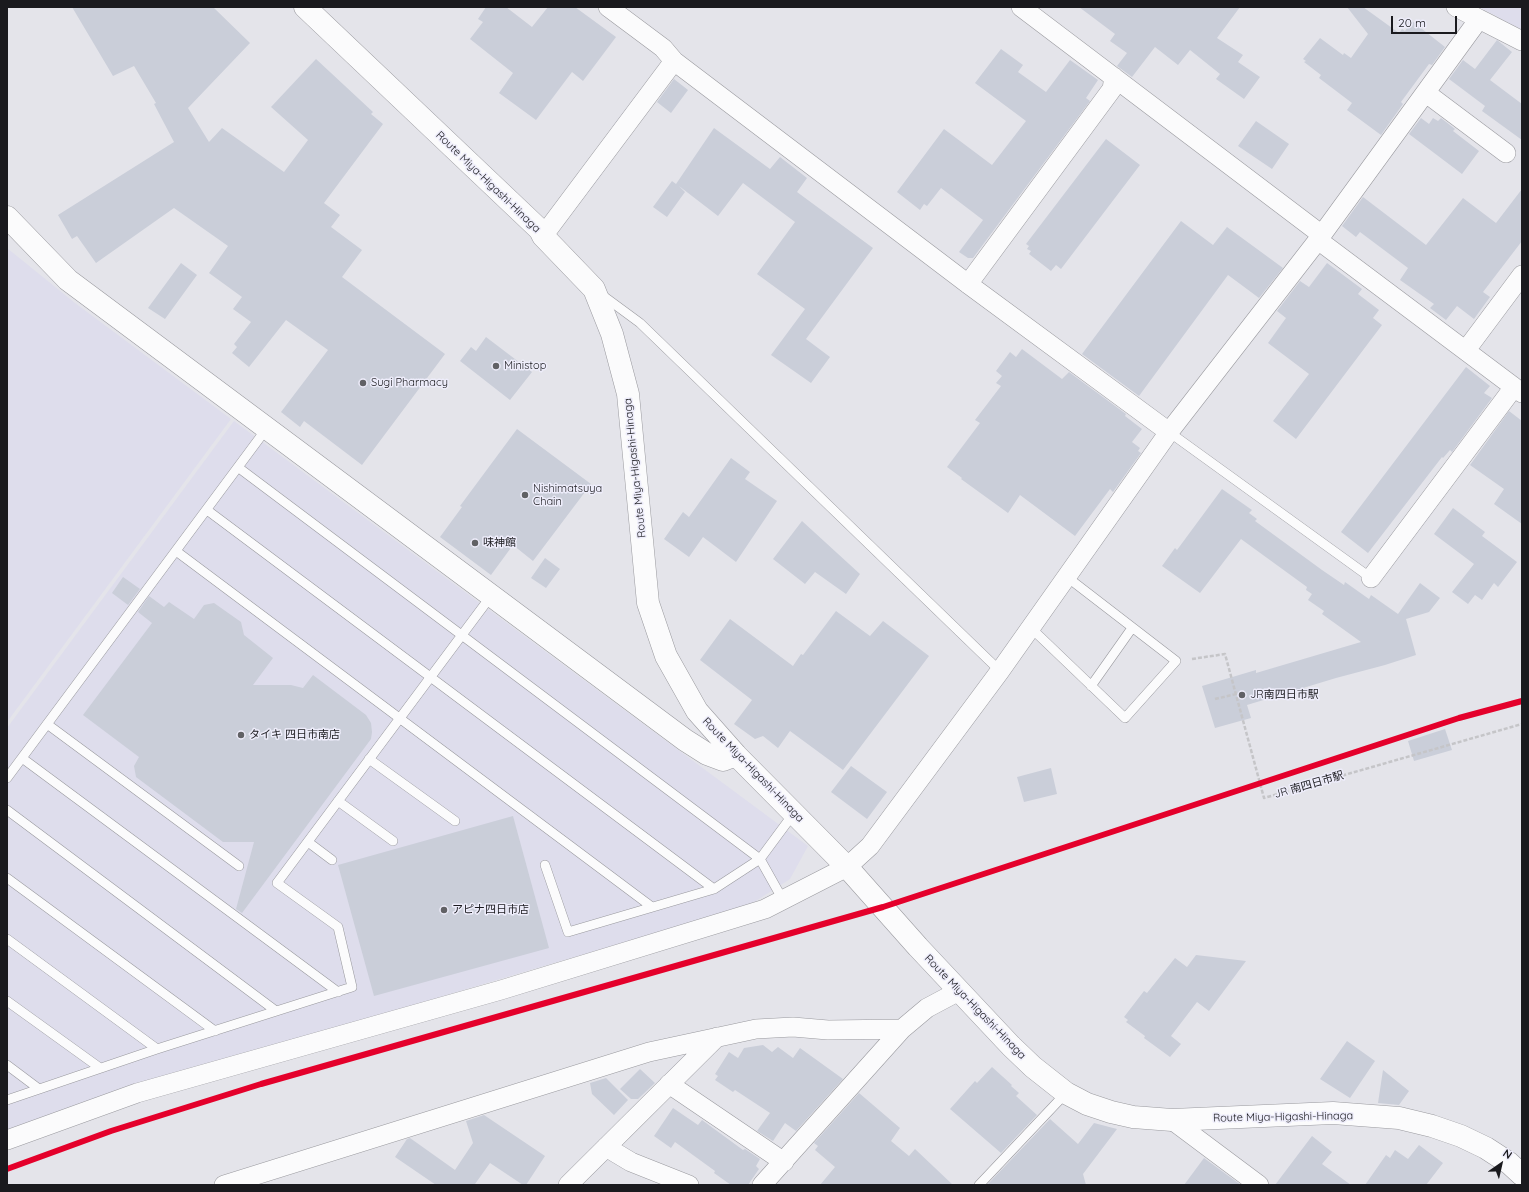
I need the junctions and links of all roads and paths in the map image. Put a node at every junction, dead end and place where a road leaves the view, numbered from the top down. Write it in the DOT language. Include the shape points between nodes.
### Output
graph roads {
  1 [pos="305,7"];
  2 [pos="608,7"];
  3 [pos="1021,7"];
  4 [pos="1456,7"];
  5 [pos="1479,19"];
  6 [pos="1522,41"];
  7 [pos="674,61"];
  8 [pos="1114,77"];
  9 [pos="1426,93"];
  10 [pos="1506,153"];
  11 [pos="7,217"];
  12 [pos="543,236"];
  13 [pos="1320,237"];
  14 [pos="1522,274"];
  15 [pos="968,284"];
  16 [pos="594,289"];
  17 [pos="1466,350"];
  18 [pos="1518,390"];
  19 [pos="267,428"];
  20 [pos="1170,432"];
  21 [pos="239,468"];
  22 [pos="207,510"];
  23 [pos="176,551"];
  24 [pos="1067,577"];
  25 [pos="1371,578"];
  26 [pos="492,595"];
  27 [pos="1031,628"];
  28 [pos="1132,628"];
  29 [pos="462,635"];
  30 [pos="1176,662"];
  31 [pos="1000,671"];
  32 [pos="430,677"];
  33 [pos="1091,686"];
  34 [pos="1236,694"];
  35 [pos="1215,699"];
  36 [pos="400,719"];
  37 [pos="47,724"];
  38 [pos="1522,724"];
  39 [pos="736,755"];
  40 [pos="22,758"];
  41 [pos="369,759"];
  42 [pos="7,778"];
  43 [pos="338,802"];
  44 [pos="7,810"];
  45 [pos="794,813"];
  46 [pos="454,821"];
  47 [pos="308,842"];
  48 [pos="392,842"];
  49 [pos="332,860"];
  50 [pos="760,860"];
  51 [pos="546,865"];
  52 [pos="239,866"];
  53 [pos="847,867"];
  54 [pos="7,878"];
  55 [pos="714,889"];
  56 [pos="783,900"];
  57 [pos="652,907"];
  58 [pos="7,939"];
  59 [pos="959,991"];
  60 [pos="338,992"];
  61 [pos="7,1001"];
  62 [pos="276,1012"];
  63 [pos="902,1029"];
  64 [pos="215,1031"];
  65 [pos="718,1037"];
  66 [pos="157,1049"];
  67 [pos="7,1065"];
  68 [pos="100,1068"];
  69 [pos="669,1084"];
  70 [pos="39,1089"];
  71 [pos="1066,1093"];
  72 [pos="7,1100"];
  73 [pos="1172,1120"];
  74 [pos="7,1140"];
  75 [pos="606,1147"];
  76 [pos="784,1162"];
  77 [pos="1522,1175"];
  78 [pos="247,1182"];
  79 [pos="224,1185"];
  80 [pos="568,1185"];
  81 [pos="689,1185"];
  82 [pos="762,1185"];
  83 [pos="979,1185"];
  84 [pos="1259,1185"];
  1 -- 12 [label="main road, Route Miya-Higashi-Hinaga"];
  2 -- 7 [label="street" via="663,48"];
  3 -- 8 [label="street"];
  4 -- 5 [label="street"];
  5 -- 6 [label="street"];
  5 -- 9 [label="street"];
  7 -- 12 [label="street"];
  7 -- 15 [label="street"];
  8 -- 13 [label="street"];
  8 -- 15 [label="street" via="1112,89"];
  9 -- 10 [label="street"];
  9 -- 13 [label="street"];
  11 -- 19 [label="main road" via="68,280"];
  12 -- 16 [label="main road, Route Miya-Higashi-Hinaga"];
  13 -- 17 [label="street"];
  13 -- 20 [label="street"];
  14 -- 17 [label="street"];
  15 -- 20 [label="street"];
  16 -- 31 [label="lane" via="640,324"];
  16 -- 39 [label="main road, Route Miya-Higashi-Hinaga" via="612,334 628,394 648,603 666,656 697,711"];
  17 -- 18 [label="street"];
  18 -- 25 [label="street"];
  19 -- 21 [label="lane"];
  19 -- 26 [label="main road"];
  20 -- 24 [label="street"];
  20 -- 25 [label="lane"];
  21 -- 22 [label="lane"];
  21 -- 29 [label="lane"];
  22 -- 23 [label="lane"];
  22 -- 32 [label="lane"];
  23 -- 36 [label="lane"];
  23 -- 37 [label="lane"];
  24 -- 27 [label="street"];
  24 -- 28 [label="lane"];
  26 -- 29 [label="lane"];
  26 -- 39 [label="main road" via="685,740 707,754 723,760"];
  27 -- 31 [label="street"];
  27 -- 33 [label="lane"];
  28 -- 30 [label="lane"];
  28 -- 33 [label="lane"];
  29 -- 32 [label="lane"];
  29 -- 50 [label="lane"];
  30 -- 33 [label="lane" via="1125,718"];
  30 -- 34 [label="path, JR 南四日市駅" via="1225,654"];
  31 -- 53 [label="street" via="870,846"];
  32 -- 36 [label="lane"];
  32 -- 55 [label="lane"];
  34 -- 35 [label="path"];
  34 -- 38 [label="path, JR 南四日市駅" via="1264,798"];
  36 -- 41 [label="lane"];
  36 -- 57 [label="lane"];
  37 -- 40 [label="lane"];
  37 -- 52 [label="lane"];
  39 -- 45 [label="main road, Route Miya-Higashi-Hinaga"];
  40 -- 42 [label="lane"];
  40 -- 60 [label="lane"];
  41 -- 43 [label="lane"];
  41 -- 46 [label="lane"];
  43 -- 47 [label="lane"];
  43 -- 48 [label="lane"];
  44 -- 62 [label="lane"];
  45 -- 50 [label="lane"];
  45 -- 53 [label="main road, Route Miya-Higashi-Hinaga"];
  47 -- 49 [label="lane"];
  47 -- 60 [label="lane" via="277,883 338,927 352,987"];
  50 -- 55 [label="lane"];
  50 -- 56 [label="lane"];
  51 -- 57 [label="lane" via="568,932"];
  53 -- 56 [label="street"];
  53 -- 59 [label="main road, Route Miya-Higashi-Hinaga"];
  54 -- 64 [label="lane"];
  55 -- 57 [label="lane"];
  56 -- 74 [label="street" via="765,909 501,990 136,1093"];
  58 -- 66 [label="lane"];
  59 -- 63 [label="street" via="927,1008"];
  59 -- 71 [label="main road, Route Miya-Higashi-Hinaga" via="1033,1067"];
  60 -- 62 [label="lane"];
  61 -- 68 [label="lane"];
  62 -- 64 [label="lane"];
  63 -- 65 [label="street" via="828,1030 793,1027 756,1029"];
  63 -- 76 [label="street"];
  64 -- 66 [label="lane"];
  65 -- 69 [label="street"];
  65 -- 78 [label="street" via="649,1052"];
  66 -- 68 [label="lane"];
  67 -- 70 [label="lane"];
  68 -- 70 [label="lane"];
  69 -- 75 [label="street"];
  69 -- 76 [label="street"];
  70 -- 72 [label="lane"];
  71 -- 73 [label="main road, Route Miya-Higashi-Hinaga" via="1110,1112 1133,1117"];
  71 -- 83 [label="lane"];
  73 -- 77 [label="main road, Route Miya-Higashi-Hinaga" via="1333,1114 1399,1118 1461,1136 1486,1148"];
  73 -- 84 [label="street"];
  75 -- 80 [label="street"];
  75 -- 81 [label="street" via="631,1162"];
  76 -- 82 [label="street"];
  78 -- 79 [label="street"];
}
